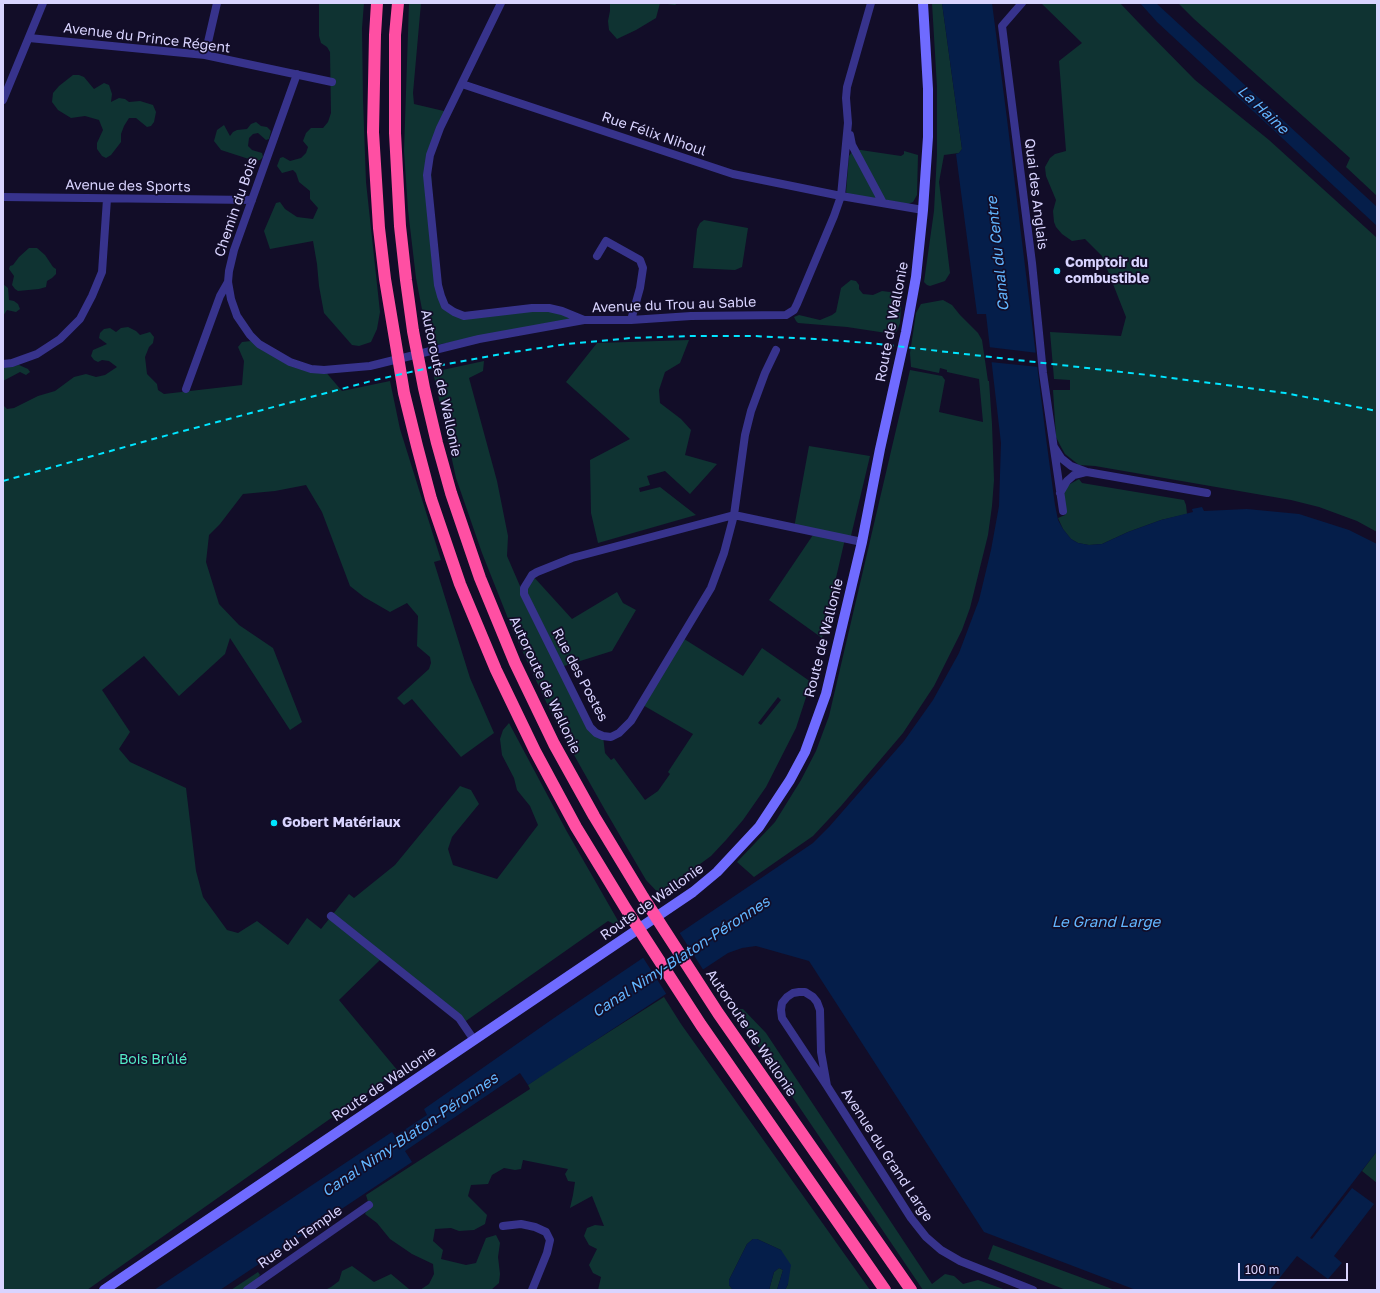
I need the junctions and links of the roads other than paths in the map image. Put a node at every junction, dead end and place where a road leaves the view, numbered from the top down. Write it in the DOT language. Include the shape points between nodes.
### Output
graph roads {
  1 [pos="43,3"];
  2 [pos="217,3"];
  3 [pos="378,3"];
  4 [pos="398,3"];
  5 [pos="501,3"];
  6 [pos="871,3"];
  7 [pos="923,3"];
  8 [pos="1022,3"];
  9 [pos="29,38"];
  10 [pos="205,55"];
  11 [pos="297,74"];
  12 [pos="332,82"];
  13 [pos="462,84"];
  14 [pos="3,100"];
  15 [pos="848,126"];
  16 [pos="841,196"];
  17 [pos="3,198"];
  18 [pos="107,199"];
  19 [pos="252,200"];
  20 [pos="884,204"];
  21 [pos="923,210"];
  22 [pos="596,256"];
  23 [pos="228,282"];
  24 [pos="584,320"];
  25 [pos="631,320"];
  26 [pos="776,350"];
  27 [pos="3,364"];
  28 [pos="186,389"];
  29 [pos="1053,444"];
  30 [pos="1087,472"];
  31 [pos="1060,493"];
  32 [pos="1207,493"];
  33 [pos="1063,511"];
  34 [pos="734,515"];
  35 [pos="862,542"];
  36 [pos="331,916"];
  37 [pos="474,1040"];
  38 [pos="826,1086"];
  39 [pos="369,1205"];
  40 [pos="503,1226"];
  41 [pos="104,1290"];
  42 [pos="247,1290"];
  43 [pos="532,1290"];
  44 [pos="886,1290"];
  45 [pos="911,1290"];
  46 [pos="1033,1290"];
  1 -- 9 [label="street"];
  2 -- 10 [label="street"];
  3 -- 44 [label="highway" via="373,132 379,228 393,335 404,393 431,499 460,584 534,751 576,827 701,1025"];
  4 -- 45 [label="highway, Autoroute de Wallonie" via="395,36 395,133 400,226 413,331 437,442 451,493 480,578 515,662 554,744 643,897 718,1013"];
  5 -- 13 [label="street, Avenue du Trou au Sable"];
  6 -- 15 [label="street" via="847,87"];
  7 -- 21 [label="main road, Route de Wallonie" via="928,89 928,138"];
  8 -- 29 [label="street, Quai des Anglais" via="1002,26"];
  9 -- 10 [label="street, Avenue du Prince Régent"];
  9 -- 14 [label="street"];
  10 -- 11 [label="street, Avenue du Prince Régent"];
  11 -- 12 [label="street, Avenue du Prince Régent"];
  11 -- 19 [label="street, Chemin du Bois"];
  13 -- 16 [label="street, Rue Félix Nihoul" via="733,174"];
  13 -- 24 [label="street, Avenue du Trou au Sable" via="434,143 427,175 438,285 446,306 464,316 549,308"];
  15 -- 16 [label="street"];
  15 -- 20 [label="street" via="852,145"];
  16 -- 20 [label="street"];
  16 -- 25 [label="street, Avenue du Trou au Sable" via="794,310 786,315 691,316"];
  17 -- 18 [label="street, Avenue des Sports"];
  18 -- 19 [label="street, Avenue des Sports"];
  18 -- 27 [label="street" via="102,272 87,308 80,319 49,347 37,354"];
  19 -- 23 [label="street, Chemin du Bois" via="234,250"];
  20 -- 21 [label="street"];
  21 -- 35 [label="main road, Route de Wallonie" via="916,277 906,332"];
  22 -- 25 [label="street" via="606,240 640,260 644,268"];
  23 -- 24 [label="street, Chemin du Bois" via="230,299 237,316 250,335 259,344 290,362 311,369 370,366 479,339"];
  23 -- 28 [label="street" via="220,296"];
  24 -- 25 [label="street, Avenue du Trou au Sable"];
  26 -- 34 [label="street, Rue des Postes" via="751,411 745,435"];
  29 -- 30 [label="street" via="1061,458 1071,466"];
  29 -- 31 [label="street, Quai des Anglais"];
  30 -- 31 [label="street" via="1074,475 1066,481"];
  30 -- 32 [label="street"];
  31 -- 33 [label="street, Quai des Anglais"];
  34 -- 34 [label="street, Rue des Postes" via="572,558 537,572 526,582 524,594 590,727 596,733 611,736 631,721 711,588"];
  34 -- 35 [label="street, Rue des Postes"];
  35 -- 37 [label="main road, Route de Wallonie" via="826,694 816,724 790,780 759,827 717,872 693,892"];
  36 -- 37 [label="street" via="459,1018"];
  37 -- 41 [label="main road, Route de Wallonie"];
  38 -- 38 [label="street, Avenue du Grand Large" via="782,1018 782,1003 793,993 805,992 818,1002"];
  38 -- 46 [label="street, Avenue du Grand Large" via="911,1218 926,1237 960,1261"];
  39 -- 42 [label="street, Rue du Temple"];
  40 -- 43 [label="street" via="535,1226 546,1232 550,1240"];
}
